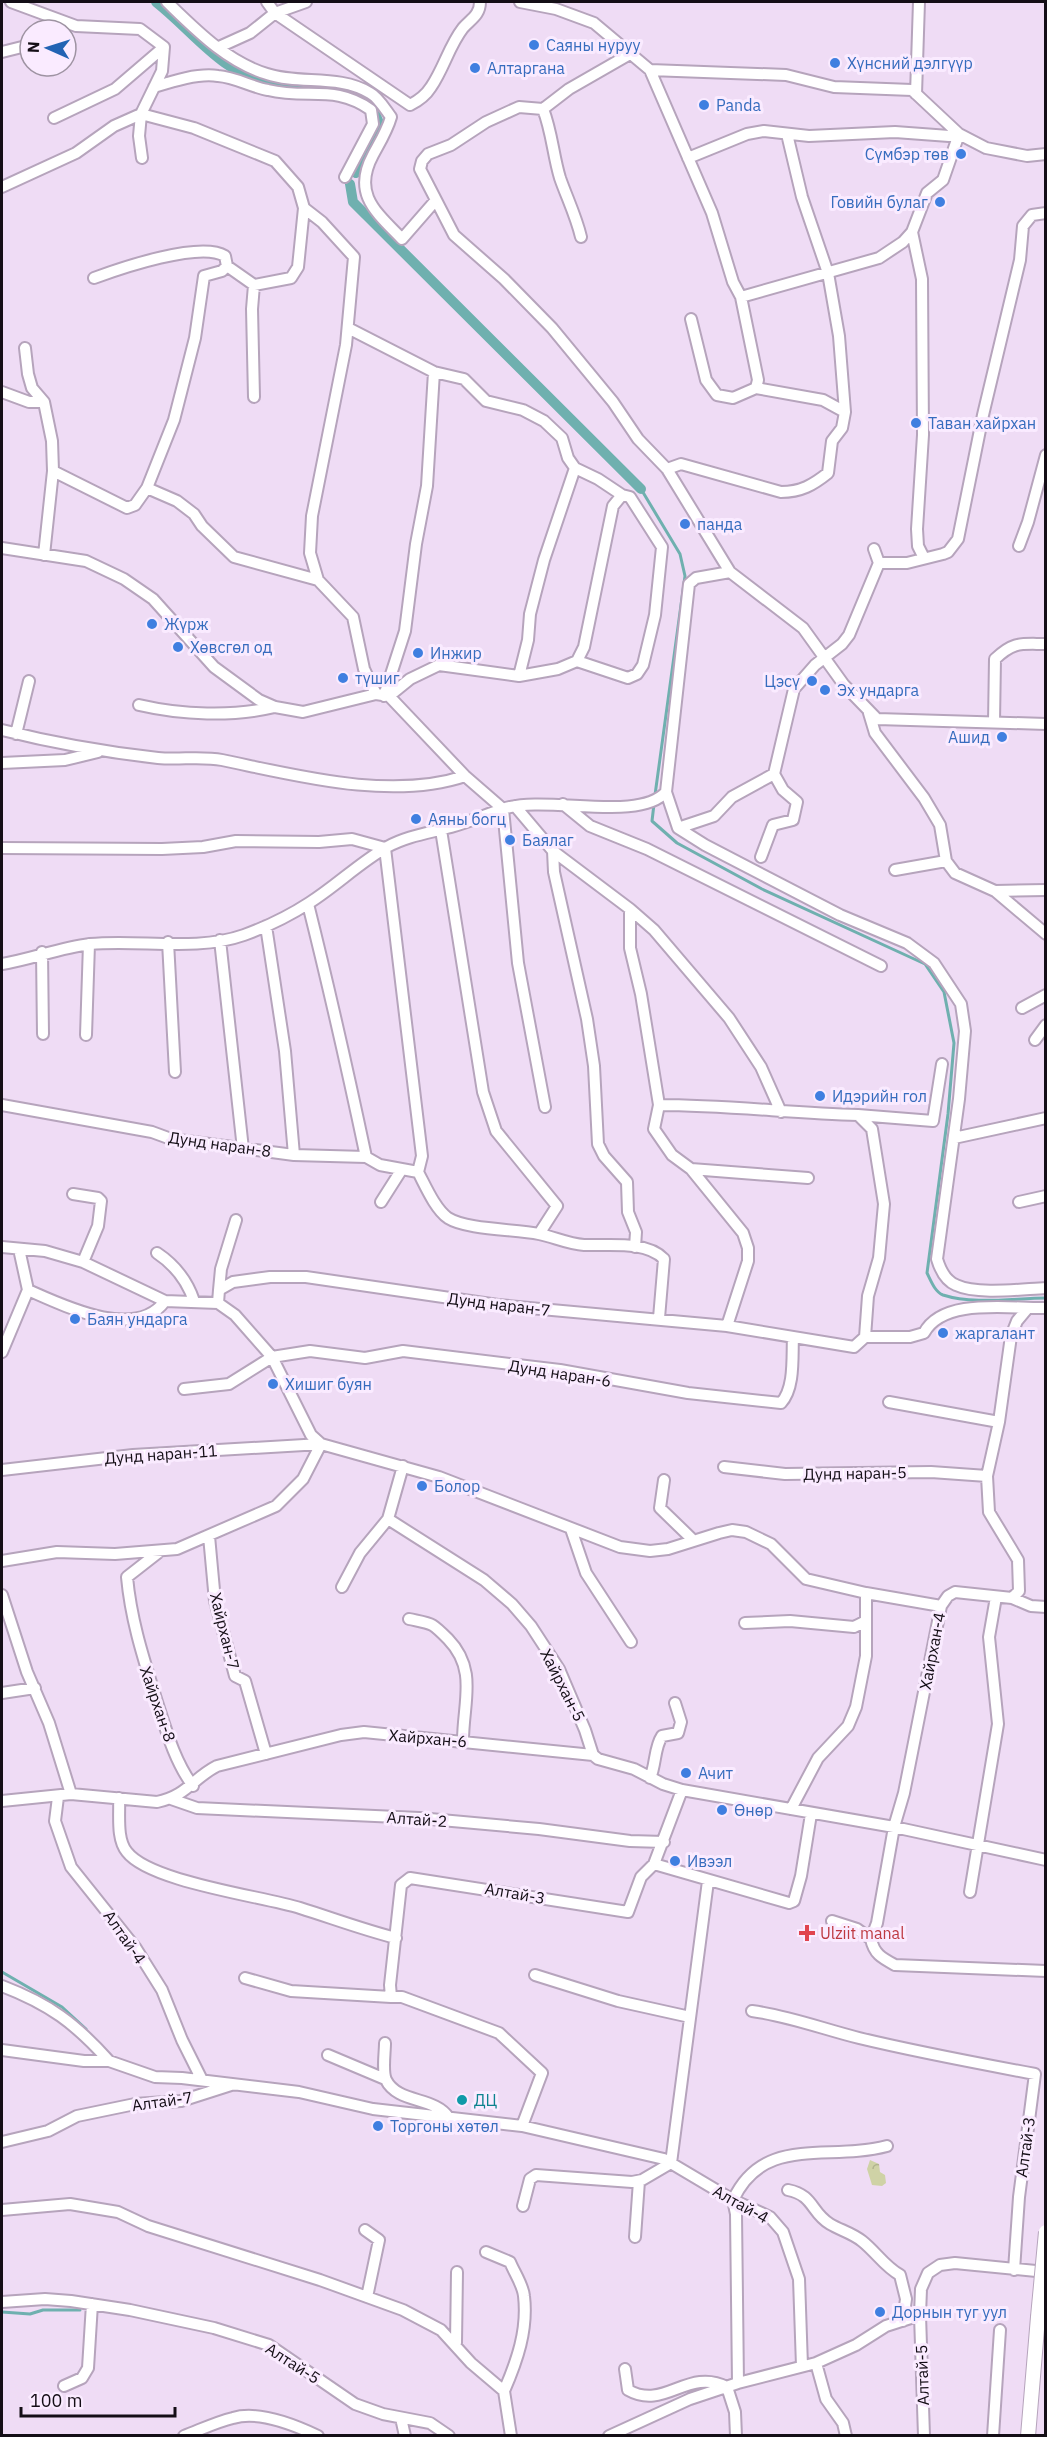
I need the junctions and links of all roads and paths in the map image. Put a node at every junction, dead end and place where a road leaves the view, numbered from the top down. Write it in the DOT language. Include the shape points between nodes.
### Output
graph roads {
  1 [pos="11,2"];
  2 [pos="167,2"];
  3 [pos="267,2"];
  4 [pos="306,2"];
  5 [pos="480,2"];
  6 [pos="520,2"];
  7 [pos="920,2"];
  8 [pos="275,13"];
  9 [pos="48,18"];
  10 [pos="78,28"];
  11 [pos="164,47"];
  12 [pos="219,47"];
  13 [pos="18,48"];
  14 [pos="2,52"];
  15 [pos="630,54"];
  16 [pos="650,70"];
  17 [pos="154,87"];
  18 [pos="916,94"];
  19 [pos="543,109"];
  20 [pos="141,114"];
  21 [pos="54,118"];
  22 [pos="787,134"];
  23 [pos="959,134"];
  24 [pos="1046,154"];
  25 [pos="142,158"];
  26 [pos="688,158"];
  27 [pos="345,177"];
  28 [pos="2,187"];
  29 [pos="436,200"];
  30 [pos="304,208"];
  31 [pos="1046,213"];
  32 [pos="912,232"];
  33 [pos="581,237"];
  34 [pos="227,266"];
  35 [pos="828,273"];
  36 [pos="94,278"];
  37 [pos="254,285"];
  38 [pos="741,297"];
  39 [pos="691,319"];
  40 [pos="348,328"];
  41 [pos="25,348"];
  42 [pos="434,372"];
  43 [pos="756,388"];
  44 [pos="2,392"];
  45 [pos="254,397"];
  46 [pos="44,402"];
  47 [pos="845,412"];
  48 [pos="1046,454"];
  49 [pos="574,468"];
  50 [pos="667,468"];
  51 [pos="53,471"];
  52 [pos="147,488"];
  53 [pos="622,495"];
  54 [pos="1019,546"];
  55 [pos="2,548"];
  56 [pos="874,549"];
  57 [pos="44,555"];
  58 [pos="924,558"];
  59 [pos="879,563"];
  60 [pos="730,572"];
  61 [pos="318,580"];
  62 [pos="1046,644"];
  63 [pos="825,659"];
  64 [pos="578,662"];
  65 [pos="519,676"];
  66 [pos="29,681"];
  67 [pos="383,695"];
  68 [pos="139,705"];
  69 [pos="275,707"];
  70 [pos="869,713"];
  71 [pos="993,722"];
  72 [pos="1046,724"];
  73 [pos="2,730"];
  74 [pos="16,734"];
  75 [pos="101,751"];
  76 [pos="2,763"];
  77 [pos="774,774"];
  78 [pos="465,776"];
  79 [pos="663,796"];
  80 [pos="563,804"];
  81 [pos="515,806"];
  82 [pos="503,809"];
  83 [pos="678,828"];
  84 [pos="441,830"];
  85 [pos="2,848"];
  86 [pos="385,848"];
  87 [pos="553,851"];
  88 [pos="761,856"];
  89 [pos="946,861"];
  90 [pos="895,870"];
  91 [pos="1046,890"];
  92 [pos="995,891"];
  93 [pos="308,904"];
  94 [pos="630,909"];
  95 [pos="266,926"];
  96 [pos="1046,934"];
  97 [pos="220,940"];
  98 [pos="168,942"];
  99 [pos="89,944"];
  100 [pos="42,952"];
  101 [pos="2,964"];
  102 [pos="881,966"];
  103 [pos="1046,995"];
  104 [pos="1022,1008"];
  105 [pos="1046,1025"];
  106 [pos="43,1034"];
  107 [pos="86,1035"];
  108 [pos="1035,1040"];
  109 [pos="942,1064"];
  110 [pos="175,1072"];
  111 [pos="2,1105"];
  112 [pos="659,1105"];
  113 [pos="545,1107"];
  114 [pos="781,1112"];
  115 [pos="858,1115"];
  116 [pos="1046,1118"];
  117 [pos="954,1138"];
  118 [pos="243,1149"];
  119 [pos="294,1155"];
  120 [pos="366,1157"];
  121 [pos="402,1169"];
  122 [pos="691,1169"];
  123 [pos="418,1172"];
  124 [pos="808,1178"];
  125 [pos="73,1194"];
  126 [pos="1046,1196"];
  127 [pos="381,1202"];
  128 [pos="1019,1202"];
  129 [pos="236,1220"];
  130 [pos="539,1234"];
  131 [pos="2,1247"];
  132 [pos="635,1247"];
  133 [pos="19,1249"];
  134 [pos="157,1253"];
  135 [pos="83,1262"];
  136 [pos="1046,1288"];
  137 [pos="28,1290"];
  138 [pos="219,1290"];
  139 [pos="194,1300"];
  140 [pos="165,1301"];
  141 [pos="218,1303"];
  142 [pos="1046,1308"];
  143 [pos="1027,1309"];
  144 [pos="659,1318"];
  145 [pos="728,1326"];
  146 [pos="793,1337"];
  147 [pos="865,1337"];
  148 [pos="2,1352"];
  149 [pos="272,1358"];
  150 [pos="184,1389"];
  151 [pos="889,1402"];
  152 [pos="999,1422"];
  153 [pos="321,1444"];
  154 [pos="404,1466"];
  155 [pos="724,1467"];
  156 [pos="2,1470"];
  157 [pos="987,1476"];
  158 [pos="664,1480"];
  159 [pos="388,1519"];
  160 [pos="571,1529"];
  161 [pos="209,1536"];
  162 [pos="693,1540"];
  163 [pos="159,1552"];
  164 [pos="2,1561"];
  165 [pos="342,1587"];
  166 [pos="866,1593"];
  167 [pos="2,1595"];
  168 [pos="996,1597"];
  169 [pos="1012,1598"];
  170 [pos="940,1606"];
  171 [pos="1046,1607"];
  172 [pos="409,1619"];
  173 [pos="866,1621"];
  174 [pos="745,1623"];
  175 [pos="631,1642"];
  176 [pos="35,1688"];
  177 [pos="2,1693"];
  178 [pos="675,1702"];
  179 [pos="464,1741"];
  180 [pos="266,1754"];
  181 [pos="593,1755"];
  182 [pos="650,1778"];
  183 [pos="192,1786"];
  184 [pos="682,1790"];
  185 [pos="71,1794"];
  186 [pos="58,1797"];
  187 [pos="119,1798"];
  188 [pos="171,1799"];
  189 [pos="2,1801"];
  190 [pos="791,1809"];
  191 [pos="811,1814"];
  192 [pos="894,1827"];
  193 [pos="664,1842"];
  194 [pos="978,1846"];
  195 [pos="1046,1860"];
  196 [pos="654,1864"];
  197 [pos="708,1881"];
  198 [pos="969,1892"];
  199 [pos="832,1921"];
  200 [pos="396,1938"];
  201 [pos="871,1939"];
  202 [pos="1046,1971"];
  203 [pos="535,1976"];
  204 [pos="245,1978"];
  205 [pos="2,1986"];
  206 [pos="392,1997"];
  207 [pos="752,2011"];
  208 [pos="690,2017"];
  209 [pos="385,2043"];
  210 [pos="2,2050"];
  211 [pos="328,2055"];
  212 [pos="109,2061"];
  213 [pos="385,2079"];
  214 [pos="202,2080"];
  215 [pos="234,2084"];
  216 [pos="449,2118"];
  217 [pos="522,2126"];
  218 [pos="2,2142"];
  219 [pos="887,2146"];
  220 [pos="671,2163"];
  221 [pos="639,2181"];
  222 [pos="788,2190"];
  223 [pos="733,2200"];
  224 [pos="523,2206"];
  225 [pos="2,2210"];
  226 [pos="365,2230"];
  227 [pos="1046,2232"];
  228 [pos="634,2237"];
  229 [pos="486,2252"];
  230 [pos="1014,2270"];
  231 [pos="457,2272"];
  232 [pos="1046,2272"];
  233 [pos="367,2297"];
  234 [pos="2,2302"];
  235 [pos="92,2304"];
  236 [pos="920,2315"];
  237 [pos="903,2321"];
  238 [pos="1000,2330"];
  239 [pos="456,2343"];
  240 [pos="816,2363"];
  241 [pos="801,2366"];
  242 [pos="625,2369"];
  243 [pos="738,2383"];
  244 [pos="64,2386"];
  245 [pos="727,2387"];
  246 [pos="504,2391"];
  247 [pos="401,2418"];
  248 [pos="184,2436"];
  249 [pos="318,2436"];
  250 [pos="405,2436"];
  251 [pos="449,2436"];
  252 [pos="511,2436"];
  253 [pos="609,2436"];
  254 [pos="736,2436"];
  255 [pos="846,2436"];
  256 [pos="924,2436"];
  257 [pos="993,2436"];
  258 [pos="1028,2436"];
  1 -- 9 [label="street"];
  2 -- 12 [label="street"];
  3 -- 8 [label="street"];
  4 -- 8 [label="street"];
  5 -- 8 [label="street" via="476,15 448,50 431,88 410,105"];
  6 -- 15 [label="street" via="556,9 594,23"];
  7 -- 18 [label="street"];
  8 -- 12 [label="street" via="250,33"];
  10 -- 11 [label="street" via="140,29"];
  11 -- 17 [label="street" via="162,71"];
  11 -- 21 [label="street" via="115,89"];
  12 -- 29 [label="street" via="237,62 268,75 347,83 372,93 391,117 363,179 365,191 384,220 402,238"];
  13 -- 14 [label="street"];
  15 -- 16 [label="street"];
  15 -- 19 [label="street" via="569,89"];
  16 -- 18 [label="street" via="786,75 834,87 912,90"];
  16 -- 26 [label="street"];
  17 -- 20 [label="street"];
  17 -- 27 [label="street" via="218,75 270,91 354,98 371,110 374,124"];
  18 -- 23 [label="street"];
  19 -- 29 [label="street" via="519,107 428,154 420,169"];
  19 -- 33 [label="street" via="561,181"];
  20 -- 25 [label="street"];
  20 -- 28 [label="street" via="114,126 76,153"];
  20 -- 30 [label="street" via="194,128 275,161 298,187"];
  22 -- 23 [label="street"];
  22 -- 26 [label="street" via="747,134"];
  22 -- 35 [label="street" via="802,197"];
  23 -- 24 [label="street" via="987,148 1027,156"];
  23 -- 32 [label="street" via="943,180 927,193"];
  26 -- 38 [label="street"];
  29 -- 50 [label="street" via="454,235 552,328 638,439"];
  30 -- 37 [label="street" via="298,267 291,278"];
  30 -- 40 [label="street" via="354,257"];
  31 -- 58 [label="street" via="1032,215 1023,226 1020,260 958,538 948,552"];
  32 -- 35 [label="street" via="879,258"];
  32 -- 58 [label="street" via="922,279 923,435 917,530"];
  34 -- 36 [label="street" via="225,256 219,252 194,252 135,263"];
  34 -- 37 [label="street"];
  34 -- 52 [label="street" via="204,276 195,338 174,420"];
  35 -- 38 [label="street"];
  35 -- 47 [label="street" via="839,336"];
  37 -- 45 [label="street"];
  38 -- 43 [label="street" via="758,380"];
  39 -- 43 [label="street" via="706,380 717,395 733,398"];
  40 -- 42 [label="street"];
  40 -- 61 [label="street" via="312,516 310,553"];
  41 -- 46 [label="street" via="32,388"];
  42 -- 49 [label="street" via="464,380 486,401 523,410 544,421 562,438"];
  42 -- 67 [label="street" via="427,486 407,620"];
  43 -- 47 [label="street" via="823,400"];
  44 -- 46 [label="street" via="29,402"];
  46 -- 51 [label="street"];
  47 -- 50 [label="street" via="842,428 832,441 828,474 796,492 770,490 681,464"];
  48 -- 54 [label="street"];
  49 -- 53 [label="street"];
  49 -- 65 [label="street" via="544,560"];
  50 -- 60 [label="street"];
  51 -- 52 [label="street" via="127,508 135,505"];
  51 -- 57 [label="street"];
  52 -- 61 [label="street" via="185,507 234,557"];
  53 -- 64 [label="street" via="613,506"];
  53 -- 64 [label="street" via="630,497 662,547 655,615 642,665 637,674 628,678"];
  55 -- 57 [label="street"];
  56 -- 59 [label="street"];
  57 -- 69 [label="street" via="86,561 124,579 153,599 214,667"];
  58 -- 59 [label="street" via="907,563"];
  59 -- 63 [label="street" via="849,635"];
  60 -- 63 [label="street" via="803,628"];
  60 -- 79 [label="street" via="696,578 689,584"];
  61 -- 67 [label="street" via="353,617 364,669"];
  62 -- 71 [label="street" via="1016,644 995,659"];
  63 -- 70 [label="street"];
  63 -- 77 [label="street" via="794,689"];
  64 -- 65 [label="street"];
  65 -- 67 [label="street" via="439,665"];
  66 -- 74 [label="street"];
  67 -- 69 [label="street" via="303,712"];
  67 -- 78 [label="street"];
  68 -- 69 [label="street" via="186,713 250,713"];
  70 -- 71 [label="street" via="888,720"];
  70 -- 89 [label="street" via="875,733 940,825"];
  71 -- 72 [label="street"];
  73 -- 74 [label="street"];
  74 -- 75 [label="street"];
  75 -- 76 [label="street" via="65,760"];
  75 -- 78 [label="street" via="220,759 280,774 346,784 423,785"];
  77 -- 83 [label="street" via="732,796 714,816"];
  77 -- 88 [label="street" via="783,790 797,802 793,820 773,825"];
  78 -- 82 [label="street"];
  79 -- 80 [label="street" via="638,804"];
  79 -- 83 [label="street"];
  80 -- 81 [label="street"];
  80 -- 102 [label="street" via="591,826 647,849"];
  81 -- 82 [label="street"];
  81 -- 87 [label="street"];
  82 -- 84 [label="street"];
  82 -- 113 [label="street" via="518,963"];
  83 -- 117 [label="street" via="831,910 907,943 934,963 961,1004 965,1031"];
  84 -- 86 [label="street" via="406,837"];
  84 -- 130 [label="street" via="483,1092 496,1131 557,1206"];
  85 -- 86 [label="street" via="162,849 236,841 352,839"];
  86 -- 93 [label="street"];
  86 -- 123 [label="street" via="422,1156"];
  87 -- 94 [label="street"];
  87 -- 132 [label="street" via="594,1066 598,1144 627,1182"];
  89 -- 90 [label="street"];
  89 -- 92 [label="street" via="955,873"];
  91 -- 92 [label="street"];
  92 -- 96 [label="street"];
  93 -- 95 [label="street"];
  93 -- 120 [label="street" via="330,986"];
  94 -- 112 [label="street" via="630,948"];
  94 -- 114 [label="street" via="654,930 729,1018 761,1067"];
  95 -- 97 [label="street"];
  95 -- 119 [label="street" via="285,1052"];
  97 -- 98 [label="street"];
  97 -- 118 [label="street"];
  98 -- 99 [label="street"];
  98 -- 110 [label="street"];
  99 -- 100 [label="street"];
  99 -- 107 [label="street"];
  100 -- 101 [label="street" via="26,960"];
  100 -- 106 [label="street"];
  103 -- 104 [label="street"];
  105 -- 108 [label="street"];
  109 -- 115 [label="street" via="933,1121"];
  111 -- 118 [label="street, Дунд наран-8" via="152,1132 171,1139"];
  112 -- 114 [label="street" via="716,1105"];
  112 -- 122 [label="street" via="654,1129 672,1155"];
  114 -- 115 [label="street"];
  115 -- 147 [label="street" via="872,1129 884,1204"];
  116 -- 117 [label="street"];
  117 -- 136 [label="street" via="937,1259 940,1268 954,1284 968,1289"];
  118 -- 119 [label="street, Дунд наран-8"];
  119 -- 120 [label="street, Дунд наран-8"];
  120 -- 121 [label="street, Дунд наран-8" via="380,1165"];
  121 -- 123 [label="street, Дунд наран-8"];
  121 -- 127 [label="street"];
  122 -- 124 [label="street"];
  122 -- 145 [label="street" via="742,1233 748,1248 748,1261"];
  123 -- 130 [label="street" via="446,1217 505,1232"];
  125 -- 135 [label="street" via="101,1201 98,1226"];
  126 -- 128 [label="street"];
  129 -- 138 [label="street" via="221,1269"];
  130 -- 132 [label="street" via="581,1245"];
  131 -- 133 [label="street"];
  132 -- 144 [label="street" via="658,1252 664,1259"];
  133 -- 135 [label="street" via="45,1251"];
  133 -- 137 [label="street"];
  134 -- 139 [label="street" via="175,1267"];
  135 -- 140 [label="street"];
  137 -- 140 [label="street" via="72,1308 119,1319 140,1318 157,1311"];
  137 -- 148 [label="street"];
  138 -- 141 [label="street"];
  138 -- 144 [label="street, Дунд наран-7" via="233,1282 306,1277 498,1305 645,1320"];
  139 -- 140 [label="street"];
  139 -- 141 [label="street"];
  141 -- 149 [label="street" via="235,1314"];
  142 -- 143 [label="street"];
  143 -- 147 [label="street" via="956,1310 930,1323 924,1333 910,1337"];
  143 -- 152 [label="street" via="1011,1336"];
  144 -- 145 [label="street, Дунд наран-7"];
  145 -- 146 [label="street, Дунд наран-7"];
  146 -- 147 [label="street" via="854,1347"];
  146 -- 149 [label="street, Дунд наран-6" via="786,1398 781,1403 403,1351 365,1358 310,1351"];
  149 -- 150 [label="street" via="229,1384"];
  149 -- 153 [label="street" via="311,1435"];
  151 -- 152 [label="street"];
  152 -- 157 [label="street"];
  153 -- 154 [label="street"];
  153 -- 156 [label="street, Дунд наран-11" via="133,1455"];
  153 -- 161 [label="street" via="303,1479 276,1506"];
  154 -- 159 [label="street"];
  154 -- 160 [label="street"];
  155 -- 157 [label="street, Дунд наран-5" via="785,1474 931,1472"];
  157 -- 169 [label="street" via="989,1512 1018,1560 1019,1591"];
  158 -- 162 [label="street" via="660,1508"];
  159 -- 165 [label="street" via="360,1553"];
  159 -- 181 [label="street, Хайрхан-5" via="484,1580 531,1626 559,1669"];
  160 -- 162 [label="street" via="620,1547 650,1551"];
  160 -- 175 [label="street" via="586,1574"];
  161 -- 163 [label="street"];
  161 -- 180 [label="street, Хайрхан-7" via="220,1623 235,1676 245,1681"];
  162 -- 166 [label="street" via="732,1530 746,1532 771,1544 806,1579"];
  163 -- 164 [label="street" via="57,1552"];
  163 -- 183 [label="street, Хайрхан-8" via="127,1577 130,1614 160,1715"];
  166 -- 170 [label="street"];
  166 -- 173 [label="street"];
  167 -- 176 [label="street"];
  168 -- 169 [label="street"];
  168 -- 170 [label="street, Хайрхан-4" via="955,1592"];
  168 -- 194 [label="street" via="989,1637 998,1724"];
  169 -- 171 [label="street" via="1030,1606"];
  170 -- 192 [label="street, Хайрхан-4"];
  172 -- 179 [label="street" via="440,1628 465,1660"];
  173 -- 174 [label="street" via="854,1627 790,1621"];
  173 -- 190 [label="street" via="866,1656 856,1707 848,1726 818,1758"];
  176 -- 177 [label="street"];
  176 -- 185 [label="street"];
  178 -- 182 [label="street" via="681,1722 678,1733 658,1742 656,1765"];
  179 -- 180 [label="street, Хайрхан-6" via="364,1732"];
  179 -- 181 [label="street, Хайрхан-6"];
  180 -- 183 [label="street" via="217,1766 201,1774"];
  181 -- 182 [label="street" via="634,1768"];
  182 -- 184 [label="street"];
  183 -- 188 [label="street"];
  184 -- 190 [label="street"];
  184 -- 193 [label="street"];
  185 -- 186 [label="street"];
  185 -- 187 [label="street"];
  186 -- 189 [label="street"];
  186 -- 214 [label="street, Алтай-4" via="55,1821 71,1867 135,1947 162,1990"];
  187 -- 188 [label="street" via="139,1802"];
  187 -- 200 [label="street" via="124,1847 151,1869"];
  188 -- 193 [label="street, Алтай-2" via="197,1808 419,1818"];
  190 -- 191 [label="street"];
  191 -- 192 [label="street"];
  191 -- 197 [label="street" via="794,1901 789,1903 742,1887"];
  192 -- 194 [label="street"];
  192 -- 201 [label="street, Хайрхан-4"];
  193 -- 196 [label="street"];
  194 -- 195 [label="street"];
  194 -- 198 [label="street"];
  196 -- 197 [label="street"];
  196 -- 200 [label="street, Алтай-3" via="641,1877 628,1912 410,1878 401,1885"];
  197 -- 208 [label="street"];
  199 -- 201 [label="street" via="857,1929"];
  200 -- 206 [label="street, Алтай-3"];
  201 -- 202 [label="street" via="880,1958 895,1965"];
  203 -- 208 [label="street"];
  204 -- 206 [label="street" via="291,1991"];
  205 -- 212 [label="street, Алтай-7" via="30,1997 80,2029"];
  206 -- 217 [label="street" via="499,2033 536,2066 542,2073"];
  207 -- 230 [label="street, Алтай-3" via="785,2015 891,2045 1035,2074"];
  208 -- 220 [label="street"];
  209 -- 213 [label="street"];
  210 -- 212 [label="street, Алтай-7"];
  211 -- 213 [label="street"];
  212 -- 214 [label="street, Алтай-7" via="155,2077"];
  213 -- 216 [label="street" via="396,2092 434,2106"];
  214 -- 215 [label="street, Алтай-7"];
  215 -- 216 [label="street"];
  215 -- 218 [label="street, Алтай-7" via="181,2101 135,2104 77,2116 48,2130"];
  216 -- 217 [label="street"];
  217 -- 220 [label="street" via="651,2154"];
  219 -- 223 [label="street" via="768,2160 741,2182"];
  220 -- 221 [label="street"];
  220 -- 223 [label="street, Алтай-4"];
  221 -- 224 [label="street" via="536,2175 530,2180"];
  221 -- 228 [label="street"];
  222 -- 237 [label="street" via="801,2192 829,2223 863,2242 900,2275 906,2299"];
  223 -- 241 [label="street, Алтай-4" via="770,2217 789,2244 799,2280"];
  223 -- 243 [label="street"];
  225 -- 233 [label="street" via="70,2204 118,2212 148,2226 254,2257"];
  226 -- 233 [label="street" via="379,2240"];
  227 -- 258 [label="main road, bridge"];
  229 -- 246 [label="street" via="510,2262 524,2295 524,2329"];
  230 -- 232 [label="street"];
  230 -- 236 [label="street" via="955,2263 940,2265 928,2273 921,2289"];
  231 -- 239 [label="street"];
  233 -- 239 [label="street" via="403,2310 441,2330"];
  234 -- 235 [label="street" via="45,2298"];
  235 -- 244 [label="street" via="88,2368 82,2378"];
  235 -- 247 [label="street, Алтай-5" via="214,2328 269,2345 355,2404"];
  236 -- 237 [label="street"];
  236 -- 256 [label="street, Алтай-5"];
  237 -- 240 [label="street" via="871,2333 856,2345"];
  238 -- 257 [label="street"];
  239 -- 246 [label="street" via="471,2363"];
  240 -- 241 [label="street"];
  240 -- 255 [label="street" via="826,2398 843,2423"];
  241 -- 243 [label="street"];
  242 -- 245 [label="street" via="628,2390 654,2397 697,2381 718,2382"];
  243 -- 245 [label="street"];
  245 -- 253 [label="street" via="690,2399"];
  245 -- 254 [label="street" via="735,2412"];
  246 -- 252 [label="street"];
  247 -- 250 [label="street"];
  247 -- 251 [label="street, Алтай-5" via="430,2423"];
  248 -- 249 [label="street" via="234,2417 256,2417 294,2424"];
}
